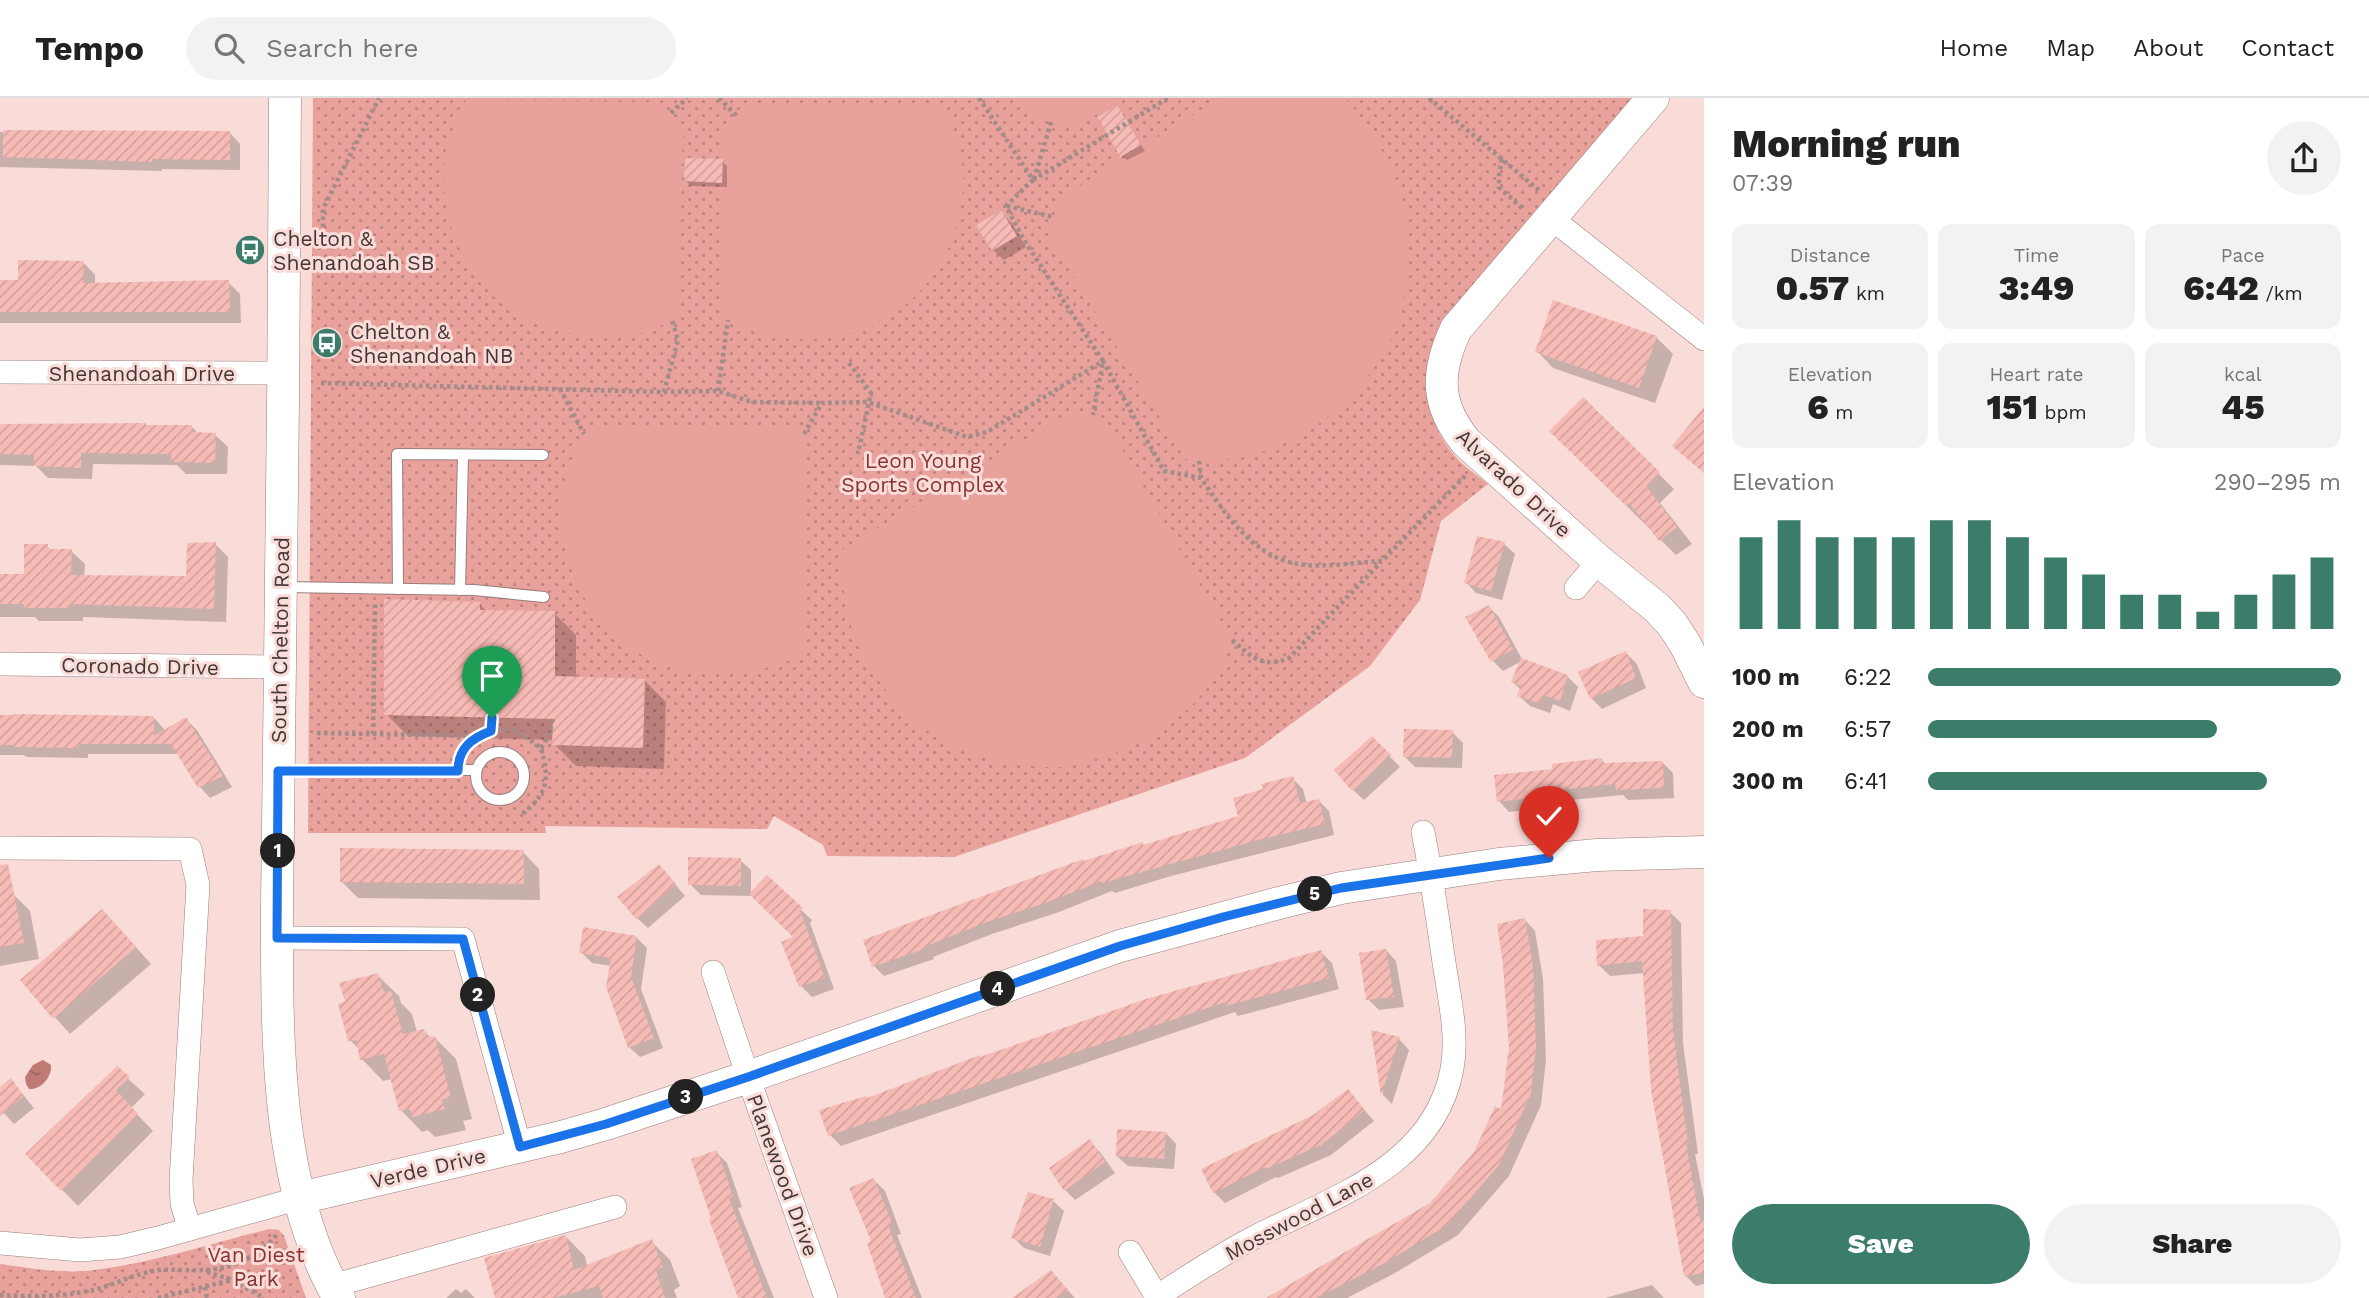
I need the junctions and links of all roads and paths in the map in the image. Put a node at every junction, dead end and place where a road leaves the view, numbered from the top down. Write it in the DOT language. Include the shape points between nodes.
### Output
graph roads {
  1 [pos="285,98"];
  2 [pos="379,98"];
  3 [pos="687,98"];
  4 [pos="719,98"];
  5 [pos="979,98"];
  6 [pos="1168,98"];
  7 [pos="1429,98"];
  8 [pos="1653,98"];
  9 [pos="671,113"];
  10 [pos="737,116"];
  11 [pos="1051,122"];
  12 [pos="1502,159"];
  13 [pos="1033,180"];
  14 [pos="1006,206"];
  15 [pos="1541,209"];
  16 [pos="1053,217"];
  17 [pos="323,227"];
  18 [pos="672,320"];
  19 [pos="728,320"];
  20 [pos="1704,339"];
  21 [pos="1102,361"];
  22 [pos="849,363"];
  23 [pos="0,372"];
  24 [pos="283,373"];
  25 [pos="321,383"];
  26 [pos="560,390"];
  27 [pos="718,391"];
  28 [pos="664,392"];
  29 [pos="868,402"];
  30 [pos="822,403"];
  31 [pos="1093,415"];
  32 [pos="584,434"];
  33 [pos="804,434"];
  34 [pos="859,454"];
  35 [pos="463,455"];
  36 [pos="543,455"];
  37 [pos="1480,456"];
  38 [pos="1199,461"];
  39 [pos="1200,478"];
  40 [pos="1382,561"];
  41 [pos="1600,561"];
  42 [pos="281,587"];
  43 [pos="1576,588"];
  44 [pos="398,589"];
  45 [pos="460,590"];
  46 [pos="544,597"];
  47 [pos="365,603"];
  48 [pos="1232,640"];
  49 [pos="0,664"];
  50 [pos="280,667"];
  51 [pos="1704,682"];
  52 [pos="492,718"];
  53 [pos="553,719"];
  54 [pos="491,731"];
  55 [pos="317,733"];
  56 [pos="373,734"];
  57 [pos="477,736"];
  58 [pos="541,748"];
  59 [pos="278,771"];
  60 [pos="458,771"];
  61 [pos="476,771"];
  62 [pos="521,814"];
  63 [pos="1423,832"];
  64 [pos="0,848"];
  65 [pos="1704,852"];
  66 [pos="1431,874"];
  67 [pos="277,938"];
  68 [pos="713,972"];
  69 [pos="748,1077"];
  70 [pos="520,1147"];
  71 [pos="300,1198"];
  72 [pos="615,1207"];
  73 [pos="190,1228"];
  74 [pos="277,1234"];
  75 [pos="0,1243"];
  76 [pos="1130,1252"];
  77 [pos="202,1270"];
  78 [pos="232,1280"];
  79 [pos="205,1287"];
  80 [pos="335,1292"];
  81 [pos="0,1295"];
  82 [pos="68,1296"];
  83 [pos="1156,1297"];
  84 [pos="29,1298"];
  85 [pos="158,1298"];
  86 [pos="207,1298"];
  87 [pos="264,1298"];
  88 [pos="826,1298"];
  1 -- 24 [label="street, South Chelton Road"];
  2 -- 17 [label="path" via="323,209"];
  3 -- 9 [label="path"];
  4 -- 10 [label="path"];
  5 -- 13 [label="path"];
  6 -- 13 [label="path"];
  7 -- 12 [label="path"];
  8 -- 15 [label="street, Alvarado Drive"];
  11 -- 13 [label="path"];
  12 -- 15 [label="path"];
  12 -- 15 [label="path" via="1500,187"];
  13 -- 14 [label="path"];
  14 -- 16 [label="path"];
  14 -- 21 [label="path"];
  15 -- 20 [label="street"];
  15 -- 37 [label="street, Alvarado Drive" via="1448,346 1441,381 1443,400 1455,429"];
  18 -- 28 [label="path" via="678,340"];
  19 -- 27 [label="path"];
  21 -- 29 [label="path" via="986,432 967,437"];
  21 -- 31 [label="path"];
  21 -- 39 [label="path" via="1164,471"];
  22 -- 29 [label="path" via="871,393"];
  23 -- 24 [label="street, Shenandoah Drive"];
  24 -- 42 [label="street, South Chelton Road"];
  25 -- 26 [label="path"];
  26 -- 28 [label="path"];
  26 -- 32 [label="path"];
  27 -- 28 [label="path"];
  27 -- 30 [label="path" via="752,402"];
  29 -- 30 [label="path"];
  29 -- 34 [label="path"];
  30 -- 33 [label="path"];
  35 -- 36 [label="lane"];
  35 -- 44 [label="lane" via="397,454"];
  35 -- 45 [label="lane"];
  37 -- 40 [label="path"];
  37 -- 41 [label="street, Alvarado Drive"];
  38 -- 39 [label="path"];
  39 -- 40 [label="path" via="1232,523 1278,560 1307,565"];
  40 -- 48 [label="path" via="1289,658 1274,664 1253,658"];
  41 -- 43 [label="street"];
  41 -- 51 [label="street, Alvarado Drive" via="1672,624"];
  42 -- 44 [label="lane"];
  42 -- 50 [label="street, South Chelton Road"];
  44 -- 45 [label="lane"];
  45 -- 46 [label="lane"];
  47 -- 56 [label="path" via="376,603"];
  49 -- 50 [label="street, Coronado Drive"];
  50 -- 59 [label="street, South Chelton Road"];
  52 -- 54 [label="path"];
  53 -- 58 [label="path"];
  54 -- 57 [label="path"];
  54 -- 58 [label="path" via="514,730"];
  55 -- 56 [label="path"];
  56 -- 57 [label="path"];
  57 -- 60 [label="path" via="458,758"];
  58 -- 62 [label="path" via="547,781 542,794"];
  59 -- 60 [label="lane"];
  59 -- 67 [label="street, South Chelton Road"];
  60 -- 61 [label="lane"];
  61 -- 61 [label="lane" via="480,790 496,799 518,793 524,778 523,766 506,752 488,755"];
  63 -- 66 [label="street, Mosswood Lane"];
  64 -- 73 [label="street" via="190,849 198,885 181,1180"];
  65 -- 66 [label="street, Verde Drive" via="1549,858"];
  66 -- 69 [label="street, Verde Drive" via="1341,888 1170,931"];
  66 -- 83 [label="street, Mosswood Lane" via="1454,1043 1448,1082 1435,1115 1406,1152 1366,1183 1254,1238"];
  67 -- 70 [label="street" via="463,939"];
  67 -- 71 [label="street, South Chelton Road" via="282,1077"];
  68 -- 69 [label="street, Planewood Drive"];
  69 -- 70 [label="street, Verde Drive"];
  69 -- 88 [label="street, Planewood Drive"];
  70 -- 71 [label="street, Verde Drive"];
  71 -- 73 [label="street, Verde Drive"];
  71 -- 80 [label="street, South Chelton Road"];
  72 -- 80 [label="street"];
  73 -- 75 [label="street, Verde Drive" via="120,1247 80,1250"];
  74 -- 77 [label="path" via="269,1245 238,1264"];
  76 -- 83 [label="street"];
  77 -- 78 [label="path"];
  77 -- 82 [label="path" via="158,1270"];
  78 -- 79 [label="path"];
  78 -- 87 [label="path"];
  79 -- 85 [label="path"];
  79 -- 86 [label="path"];
  81 -- 84 [label="path"];
  82 -- 84 [label="path"];
}
